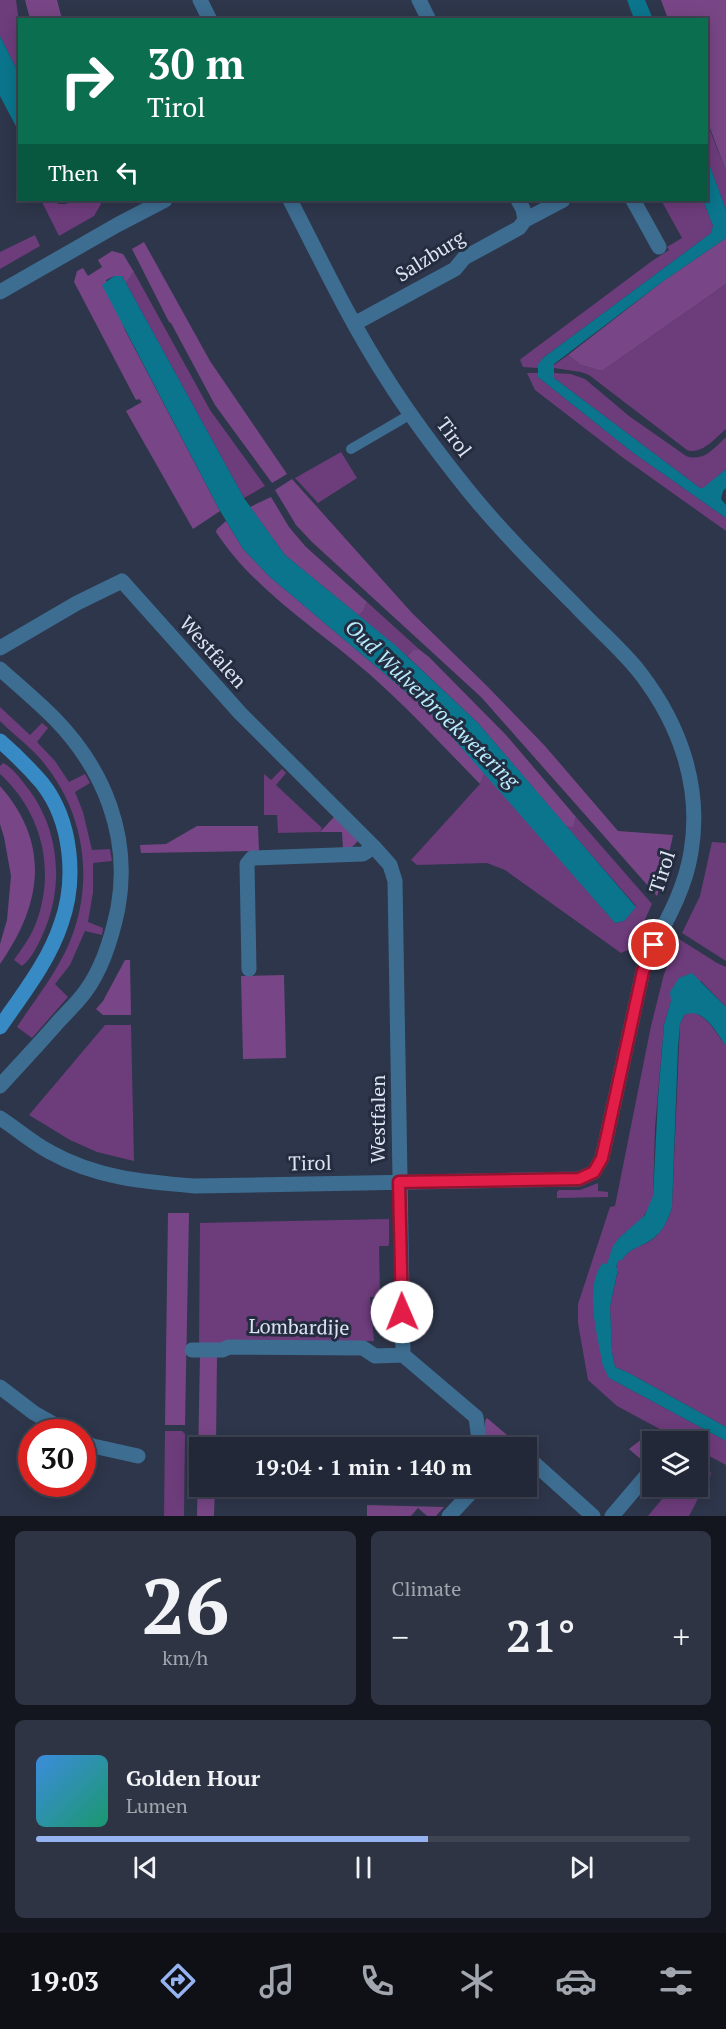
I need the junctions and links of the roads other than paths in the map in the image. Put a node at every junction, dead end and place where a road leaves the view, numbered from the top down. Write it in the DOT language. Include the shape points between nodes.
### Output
graph roads {
  1 [pos="200,0"];
  2 [pos="419,0"];
  3 [pos="209,18"];
  4 [pos="428,18"];
  5 [pos="163,201"];
  6 [pos="291,201"];
  7 [pos="519,201"];
  8 [pos="561,201"];
  9 [pos="634,201"];
  10 [pos="525,220"];
  11 [pos="659,247"];
  12 [pos="0,292"];
  13 [pos="354,324"];
  14 [pos="411,414"];
  15 [pos="351,449"];
  16 [pos="0,648"];
  17 [pos="0,669"];
  18 [pos="0,741"];
  19 [pos="374,847"];
  20 [pos="249,969"];
  21 [pos="0,1027"];
  22 [pos="0,1086"];
  23 [pos="0,1118"];
  24 [pos="399,1182"];
  25 [pos="192,1350"];
  26 [pos="403,1355"];
  27 [pos="0,1387"];
  28 [pos="45,1419"];
  29 [pos="479,1437"];
  30 [pos="96,1447"];
  31 [pos="138,1456"];
  32 [pos="537,1466"];
  33 [pos="642,1481"];
  34 [pos="467,1497"];
  35 [pos="449,1516"];
  36 [pos="592,1516"];
  37 [pos="612,1516"];
  1 -- 3 [label="street"];
  2 -- 4 [label="street"];
  5 -- 12 [label="street"];
  6 -- 13 [label="street, Tirol"];
  7 -- 10 [label="street"];
  8 -- 10 [label="street, Salzburg"];
  9 -- 11 [label="street"];
  10 -- 13 [label="street, Salzburg" via="519,228 465,258 455,269"];
  13 -- 14 [label="street, Tirol"];
  14 -- 15 [label="lane"];
  14 -- 24 [label="street, Tirol" via="475,498 639,672 662,704 681,746 692,787 694,818 691,853 679,897 646,960 602,1158 594,1172 579,1179"];
  16 -- 19 [label="street, Westfalen" via="122,581 240,713"];
  17 -- 22 [label="street" via="54,718 86,756 111,807 122,856 121,891 114,925 104,957 86,992"];
  18 -- 21 [label="street" via="43,785 51,799 68,844 69,871 61,925 48,954"];
  19 -- 20 [label="street" via="363,855 252,858 247,864"];
  19 -- 24 [label="street, Westfalen" via="390,865 395,881"];
  23 -- 24 [label="street, Tirol" via="50,1152 83,1167 139,1182 195,1186"];
  24 -- 26 [label="street"];
  25 -- 26 [label="street, Lombardije" via="363,1348 375,1356"];
  26 -- 29 [label="street" via="476,1417"];
  27 -- 28 [label="street"];
  30 -- 31 [label="street"];
  32 -- 36 [label="street"];
  33 -- 37 [label="street"];
  34 -- 35 [label="street"];
}
